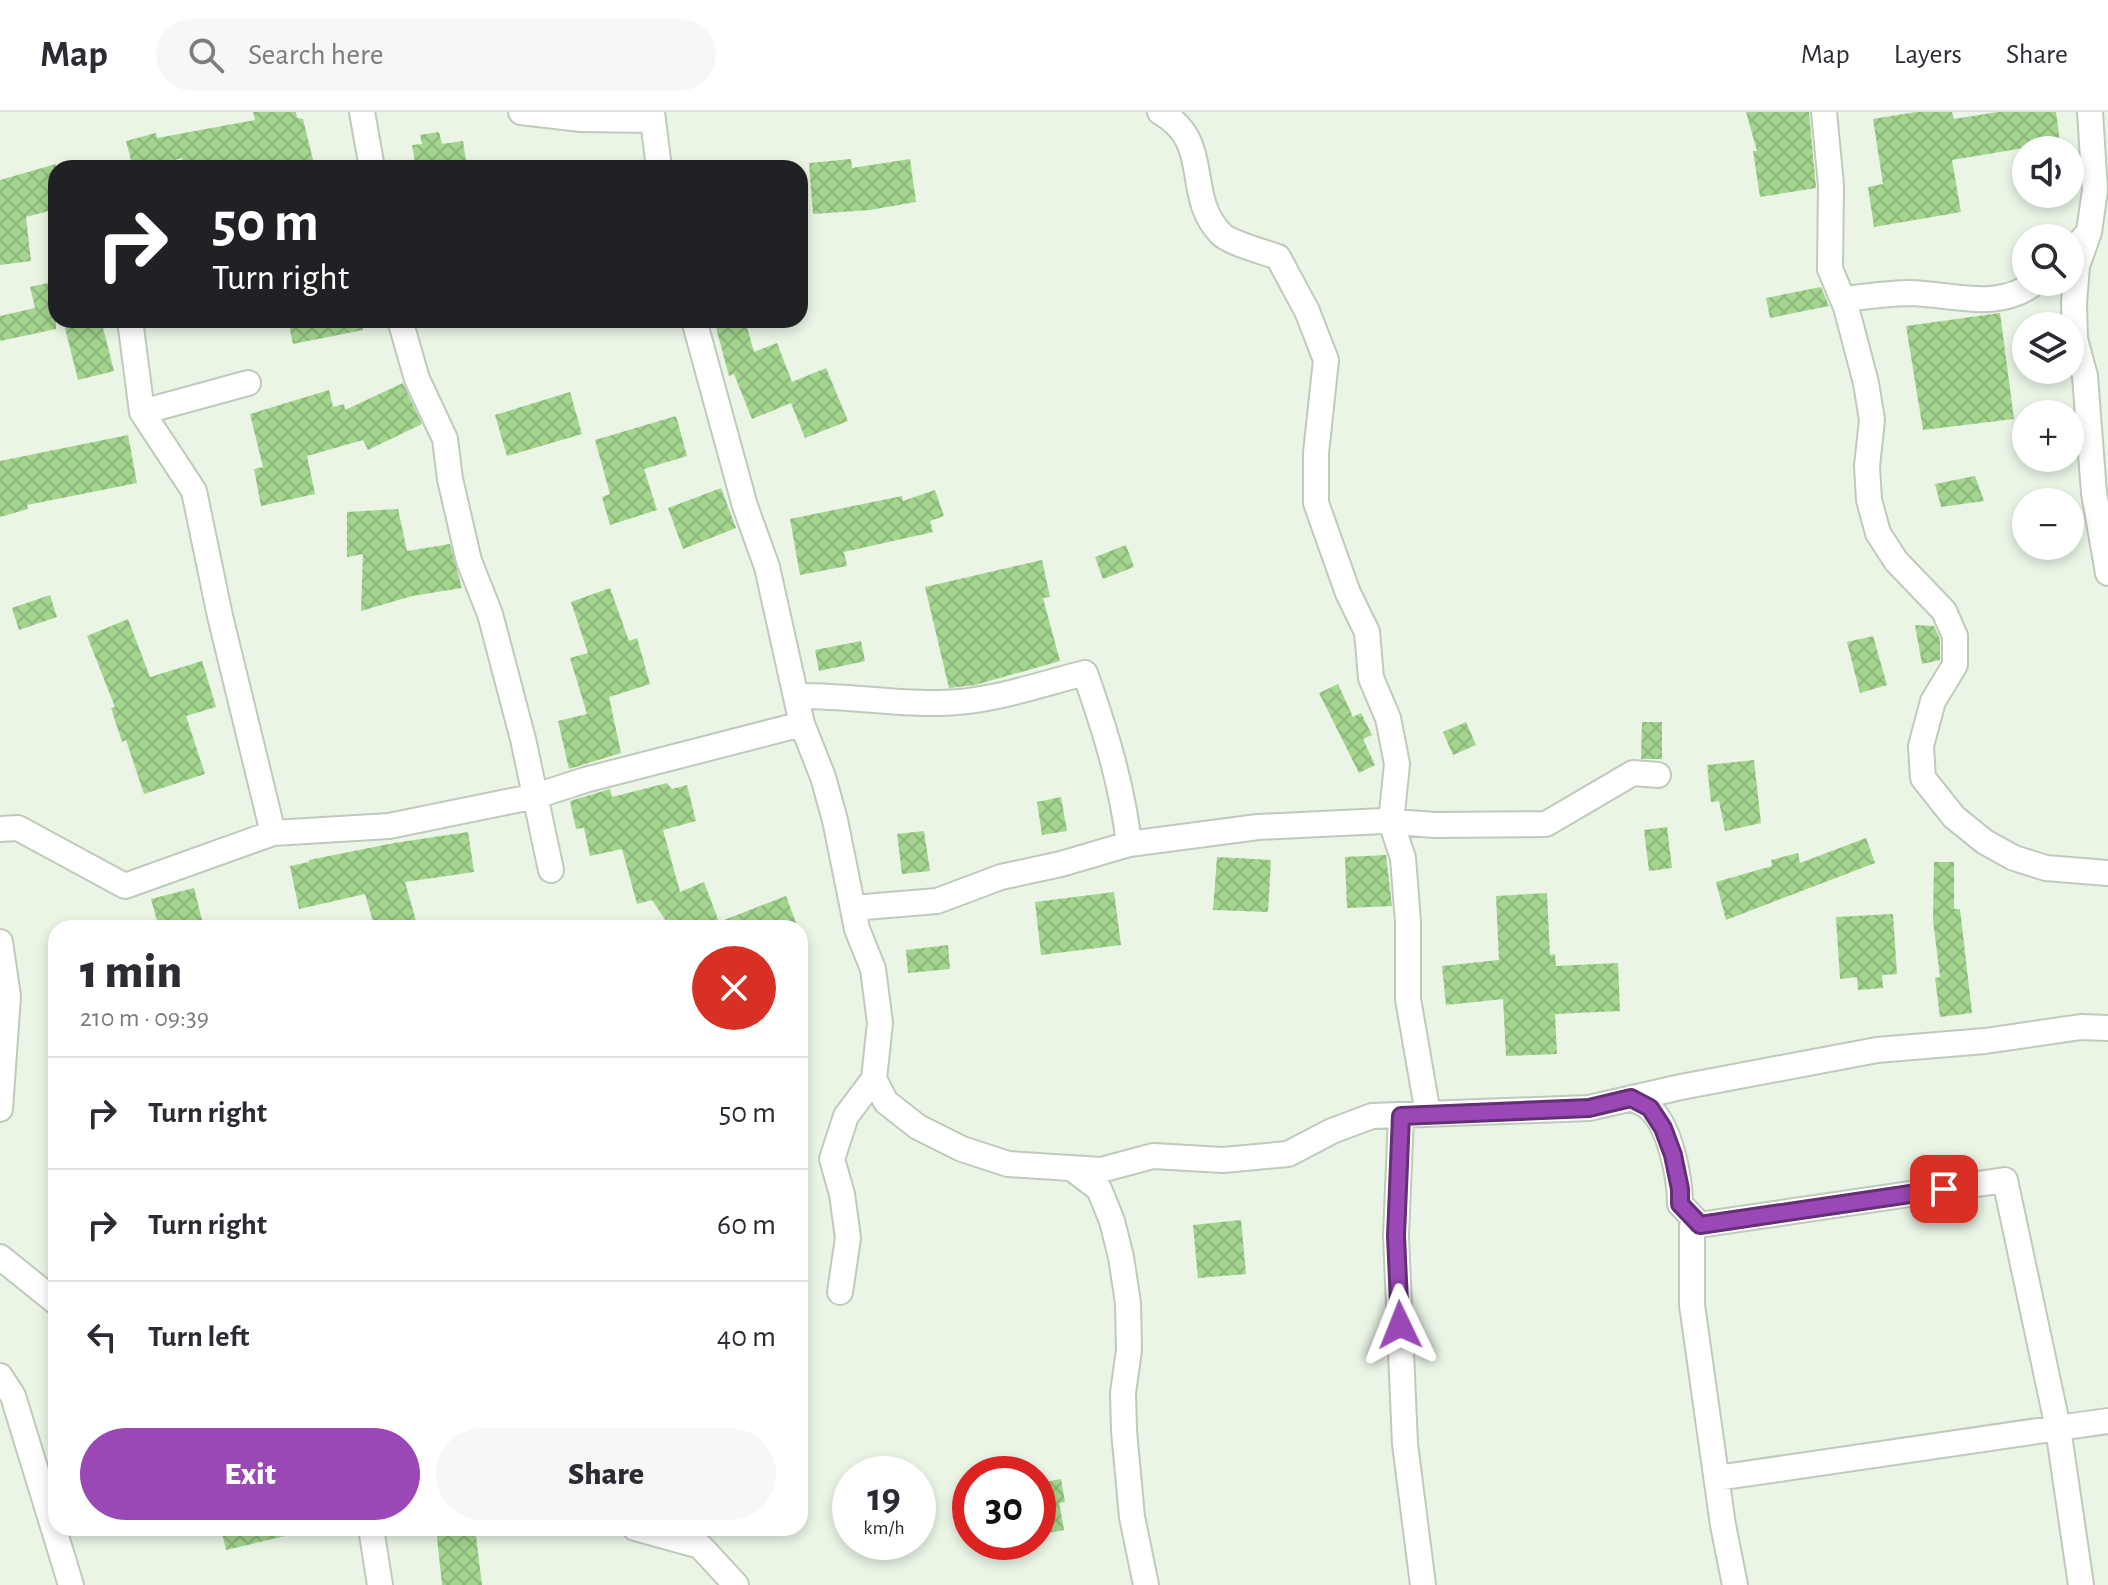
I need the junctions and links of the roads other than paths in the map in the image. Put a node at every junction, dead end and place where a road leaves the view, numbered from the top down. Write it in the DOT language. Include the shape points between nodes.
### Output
graph roads {
  1 [pos="362,112"];
  2 [pos="521,112"];
  3 [pos="1160,112"];
  4 [pos="1824,112"];
  5 [pos="2090,112"];
  6 [pos="653,116"];
  7 [pos="371,160"];
  8 [pos="658,160"];
  9 [pos="2089,232"];
  10 [pos="2084,238"];
  11 [pos="2012,294"];
  12 [pos="1843,299"];
  13 [pos="131,328"];
  14 [pos="402,328"];
  15 [pos="696,328"];
  16 [pos="248,383"];
  17 [pos="142,412"];
  18 [pos="2108,573"];
  19 [pos="796,696"];
  20 [pos="802,724"];
  21 [pos="1658,775"];
  22 [pos="536,796"];
  23 [pos="1391,822"];
  24 [pos="0,829"];
  25 [pos="273,833"];
  26 [pos="1129,844"];
  27 [pos="551,870"];
  28 [pos="2108,873"];
  29 [pos="853,908"];
  30 [pos="0,942"];
  31 [pos="2108,1028"];
  32 [pos="874,1079"];
  33 [pos="1631,1098"];
  34 [pos="0,1109"];
  35 [pos="1428,1114"];
  36 [pos="1401,1116"];
  37 [pos="1074,1170"];
  38 [pos="1700,1225"];
  39 [pos="0,1257"];
  40 [pos="840,1292"];
  41 [pos="48,1296"];
  42 [pos="0,1376"];
  43 [pos="2108,1421"];
  44 [pos="2058,1428"];
  45 [pos="1717,1478"];
  46 [pos="48,1510"];
  47 [pos="56,1536"];
  48 [pos="372,1536"];
  49 [pos="664,1536"];
  50 [pos="71,1585"];
  51 [pos="380,1585"];
  52 [pos="736,1585"];
  53 [pos="1146,1585"];
  54 [pos="1423,1585"];
  55 [pos="1735,1585"];
  56 [pos="2081,1585"];
  1 -- 7 [label="street"];
  2 -- 6 [label="street" via="581,119"];
  3 -- 23 [label="street" via="1194,149 1202,205 1222,236 1278,257 1326,360 1316,503 1367,632 1371,678 1388,718 1397,764"];
  4 -- 12 [label="street" via="1831,185 1830,269"];
  5 -- 9 [label="street" via="2095,190"];
  6 -- 8 [label="street"];
  9 -- 10 [label="street"];
  9 -- 18 [label="street" via="2077,266 2075,339 2085,376 2094,493"];
  11 -- 12 [label="street" via="1993,299 1911,293"];
  12 -- 28 [label="street" via="1872,420 1867,466 1878,533 1896,561 1944,611 1955,636 1955,665 1933,701 1921,746 1923,778 1954,817 2014,858 2046,868"];
  13 -- 17 [label="street"];
  14 -- 22 [label="street" via="417,379 445,439 469,561 490,614"];
  15 -- 19 [label="street" via="767,567"];
  16 -- 17 [label="street"];
  17 -- 25 [label="street" via="194,491"];
  19 -- 20 [label="street"];
  19 -- 26 [label="street" via="941,703 987,698 1085,673 1116,765"];
  20 -- 22 [label="street"];
  20 -- 29 [label="street" via="823,777"];
  21 -- 23 [label="street" via="1633,773 1546,824"];
  22 -- 25 [label="street" via="389,826"];
  22 -- 27 [label="street"];
  23 -- 26 [label="street" via="1258,827"];
  23 -- 35 [label="street" via="1403,858 1408,999"];
  24 -- 25 [label="street" via="18,828 125,886"];
  26 -- 29 [label="street" via="1001,877 937,901"];
  29 -- 32 [label="street" via="873,969 880,1023"];
  30 -- 34 [label="street" via="8,996"];
  31 -- 33 [label="street" via="1877,1050"];
  32 -- 37 [label="street" via="886,1102 918,1127 962,1149 1008,1164"];
  32 -- 40 [label="street" via="846,1116 832,1159 848,1238"];
  33 -- 35 [label="street" via="1589,1108"];
  33 -- 38 [label="street" via="1650,1108 1663,1128 1680,1204"];
  35 -- 36 [label="street"];
  36 -- 37 [label="street" via="1372,1116 1288,1154 1223,1160 1153,1156 1101,1170"];
  36 -- 54 [label="street" via="1396,1236 1405,1444"];
  37 -- 53 [label="street" via="1099,1189 1121,1257 1129,1334 1124,1431 1132,1517"];
  38 -- 44 [label="street" via="2005,1180"];
  38 -- 45 [label="street" via="1692,1226 1692,1305"];
  39 -- 41 [label="street"];
  42 -- 46 [label="street" via="13,1396"];
  43 -- 44 [label="street"];
  44 -- 45 [label="street"];
  44 -- 56 [label="street"];
  45 -- 55 [label="street"];
  47 -- 50 [label="street"];
  48 -- 51 [label="street"];
  49 -- 52 [label="street" via="700,1546"];
}
